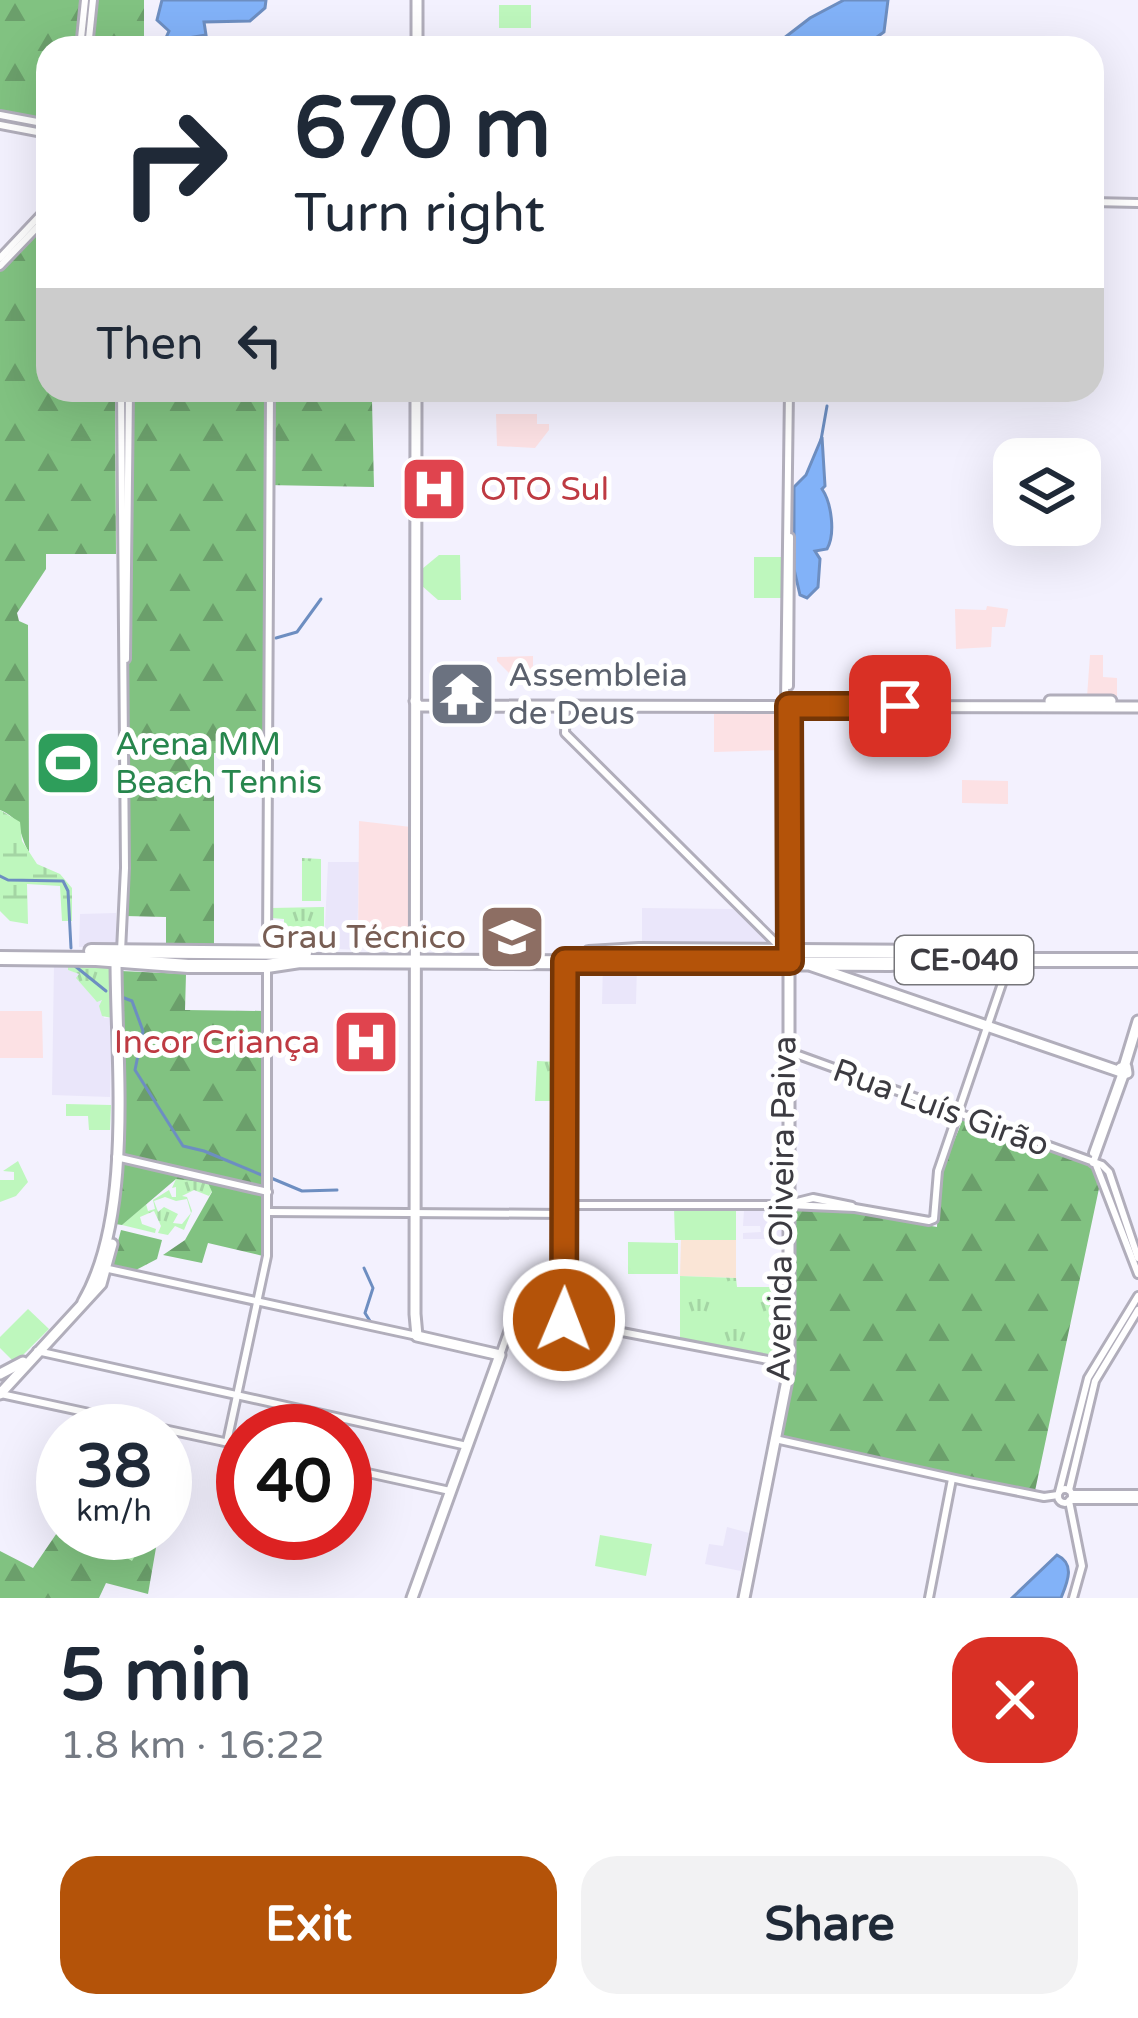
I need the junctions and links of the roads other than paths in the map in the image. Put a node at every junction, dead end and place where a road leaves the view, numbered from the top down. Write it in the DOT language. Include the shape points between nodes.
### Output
graph roads {
  1 [pos="89,0"];
  2 [pos="420,0"];
  3 [pos="85,36"];
  4 [pos="420,36"];
  5 [pos="0,115"];
  6 [pos="0,125"];
  7 [pos="36,126"];
  8 [pos="36,128"];
  9 [pos="1104,202"];
  10 [pos="1138,203"];
  11 [pos="36,221"];
  12 [pos="36,228"];
  13 [pos="0,262"];
  14 [pos="125,402"];
  15 [pos="270,402"];
  16 [pos="417,402"];
  17 [pos="790,402"];
  18 [pos="418,703"];
  19 [pos="566,704"];
  20 [pos="787,704"];
  21 [pos="1138,705"];
  22 [pos="0,954"];
  23 [pos="118,956"];
  24 [pos="788,956"];
  25 [pos="416,957"];
  26 [pos="1138,957"];
  27 [pos="895,958"];
  28 [pos="1010,959"];
  29 [pos="267,960"];
  30 [pos="565,961"];
  31 [pos="856,974"];
  32 [pos="1138,1021"];
  33 [pos="988,1025"];
  34 [pos="1138,1036"];
  35 [pos="790,1052"];
  36 [pos="1127,1072"];
  37 [pos="960,1114"];
  38 [pos="116,1157"];
  39 [pos="1092,1162"];
  40 [pos="268,1192"];
  41 [pos="811,1200"];
  42 [pos="788,1201"];
  43 [pos="565,1210"];
  44 [pos="268,1212"];
  45 [pos="416,1214"];
  46 [pos="1127,1236"];
  47 [pos="1138,1258"];
  48 [pos="104,1267"];
  49 [pos="1138,1274"];
  50 [pos="1138,1296"];
  51 [pos="258,1302"];
  52 [pos="1138,1310"];
  53 [pos="564,1316"];
  54 [pos="417,1336"];
  55 [pos="36,1351"];
  56 [pos="1104,1354"];
  57 [pos="500,1355"];
  58 [pos="28,1360"];
  59 [pos="787,1363"];
  60 [pos="1099,1364"];
  61 [pos="0,1374"];
  62 [pos="1,1394"];
  63 [pos="237,1396"];
  64 [pos="235,1404"];
  65 [pos="774,1439"];
  66 [pos="216,1440"];
  67 [pos="467,1446"];
  68 [pos="372,1474"];
  69 [pos="952,1479"];
  70 [pos="450,1491"];
  71 [pos="1058,1494"];
  72 [pos="1070,1496"];
  73 [pos="1138,1497"];
  74 [pos="412,1598"];
  75 [pos="741,1598"];
  76 [pos="929,1598"];
  77 [pos="1073,1598"];
  1 -- 3 [label="street"];
  2 -- 4 [label="main road"];
  5 -- 7 [label="street"];
  6 -- 8 [label="street"];
  9 -- 10 [label="street"];
  11 -- 13 [label="street"];
  12 -- 13 [label="street"];
  14 -- 23 [label="street"];
  15 -- 29 [label="street"];
  16 -- 18 [label="main road"];
  17 -- 20 [label="street"];
  18 -- 19 [label="main road"];
  18 -- 25 [label="main road"];
  19 -- 20 [label="main road"];
  19 -- 24 [label="street" via="565,733"];
  20 -- 21 [label="main road"];
  20 -- 24 [label="main road"];
  22 -- 23 [label="highway, CE-040"];
  22 -- 23 [label="highway, CE-040"];
  23 -- 29 [label="highway, CE-040"];
  23 -- 38 [label="main road"];
  24 -- 25 [label="highway, CE-040"];
  24 -- 27 [label="highway, CE-040"];
  24 -- 30 [label="highway, CE-040"];
  24 -- 31 [label="highway, CE-040"];
  24 -- 35 [label="main road, Avenida Oliveira Paiva"];
  24 -- 42 [label="main road, Avenida Oliveira Paiva"];
  25 -- 29 [label="highway, CE-040"];
  25 -- 30 [label="highway, CE-040"];
  25 -- 45 [label="main road"];
  26 -- 27 [label="highway, CE-040"];
  26 -- 28 [label="highway, CE-040"];
  27 -- 28 [label="highway, CE-040"];
  27 -- 31 [label="highway, CE-040"];
  28 -- 33 [label="street"];
  29 -- 40 [label="street"];
  30 -- 43 [label="street"];
  31 -- 33 [label="main road"];
  32 -- 36 [label="main road"];
  33 -- 36 [label="main road"];
  33 -- 37 [label="street"];
  34 -- 36 [label="main road"];
  35 -- 37 [label="street, Rua Luís Girão"];
  35 -- 42 [label="main road, Avenida Oliveira Paiva"];
  36 -- 39 [label="street"];
  37 -- 39 [label="street, Rua Luís Girão"];
  37 -- 41 [label="street" via="929,1221"];
  38 -- 40 [label="street"];
  38 -- 48 [label="main road"];
  39 -- 46 [label="street"];
  40 -- 44 [label="street"];
  41 -- 42 [label="main road"];
  42 -- 43 [label="street"];
  42 -- 59 [label="main road, Avenida Oliveira Paiva"];
  43 -- 45 [label="street"];
  43 -- 53 [label="street"];
  44 -- 45 [label="street"];
  44 -- 51 [label="street"];
  45 -- 54 [label="main road"];
  46 -- 47 [label="street"];
  46 -- 49 [label="street"];
  48 -- 51 [label="street"];
  48 -- 55 [label="main road"];
  50 -- 56 [label="street"];
  51 -- 54 [label="street"];
  51 -- 63 [label="street"];
  52 -- 56 [label="street"];
  53 -- 57 [label="street" via="514,1315"];
  53 -- 59 [label="street"];
  54 -- 57 [label="main road"];
  55 -- 58 [label="main road"];
  55 -- 63 [label="street"];
  56 -- 60 [label="street"];
  57 -- 67 [label="main road"];
  58 -- 61 [label="main road"];
  58 -- 62 [label="main road"];
  59 -- 65 [label="main road, Avenida Oliveira Paiva"];
  60 -- 71 [label="street" via="1085,1386"];
  60 -- 72 [label="street"];
  62 -- 66 [label="street"];
  63 -- 64 [label="street"];
  63 -- 67 [label="street"];
  65 -- 69 [label="street"];
  65 -- 75 [label="main road, Avenida Oliveira Paiva"];
  67 -- 70 [label="main road"];
  68 -- 70 [label="street"];
  69 -- 71 [label="street"];
  69 -- 76 [label="street"];
  70 -- 74 [label="main road"];
  71 -- 72 [label="street" via="1061,1502"];
  72 -- 73 [label="street"];
  72 -- 77 [label="street" via="1082,1570"];
}
